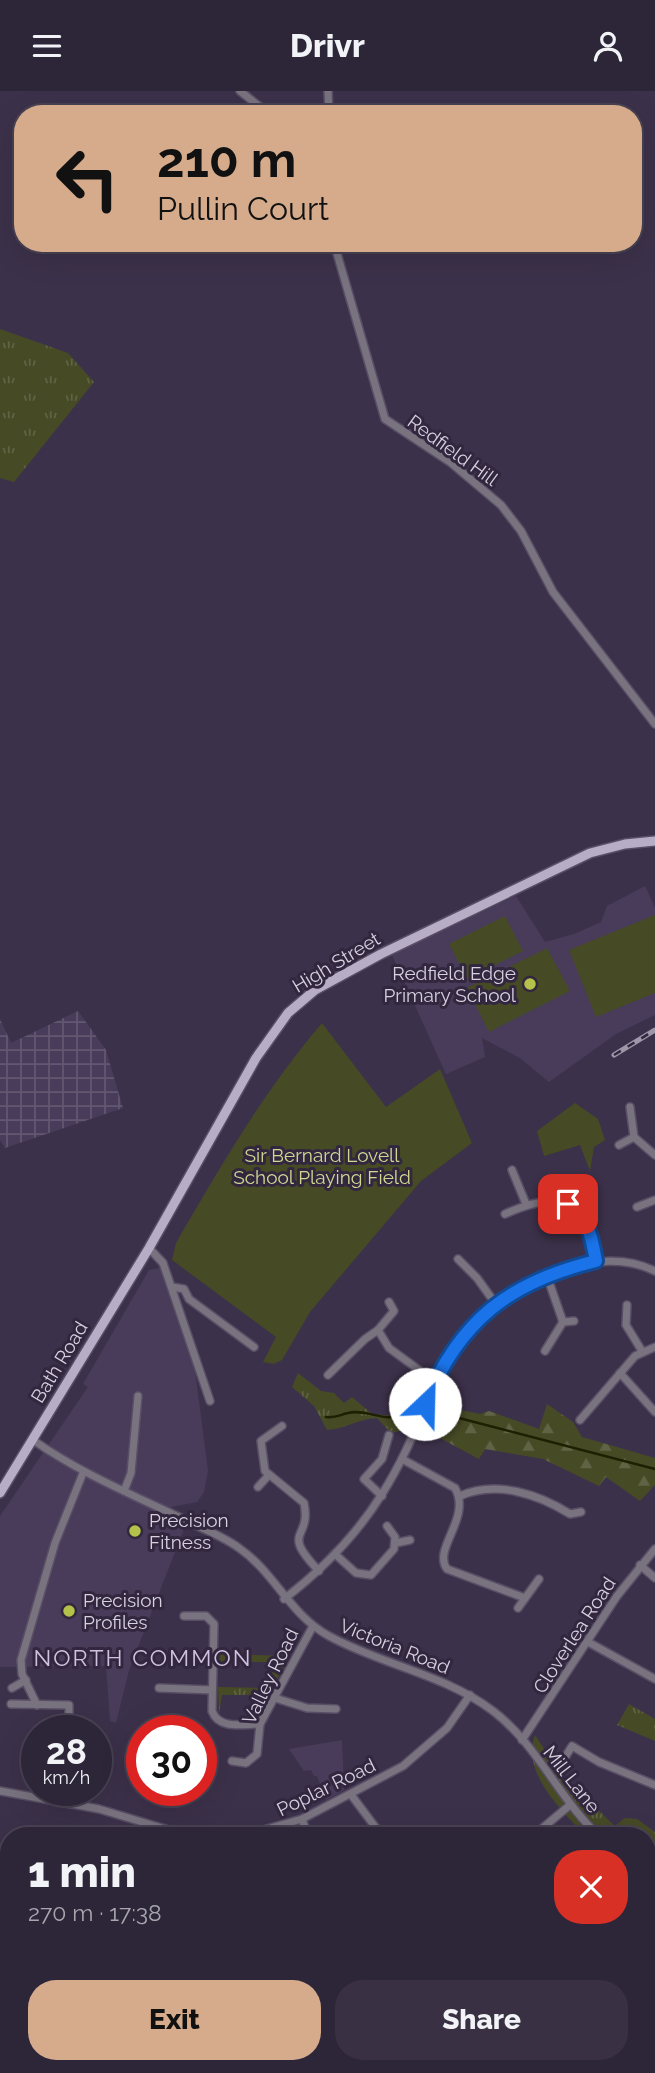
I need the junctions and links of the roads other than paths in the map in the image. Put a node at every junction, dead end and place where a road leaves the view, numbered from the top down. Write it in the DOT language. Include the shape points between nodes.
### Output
graph roads {
  1 [pos="240,91"];
  2 [pos="258,105"];
  3 [pos="337,252"];
  4 [pos="655,724"];
  5 [pos="655,841"];
  6 [pos="630,1107"];
  7 [pos="634,1137"];
  8 [pos="619,1145"];
  9 [pos="654,1152"];
  10 [pos="512,1170"];
  11 [pos="655,1200"];
  12 [pos="526,1204"];
  13 [pos="637,1207"];
  14 [pos="505,1214"];
  15 [pos="149,1248"];
  16 [pos="458,1259"];
  17 [pos="596,1261"];
  18 [pos="655,1271"];
  19 [pos="547,1276"];
  20 [pos="172,1287"];
  21 [pos="389,1302"];
  22 [pos="495,1304"];
  23 [pos="627,1305"];
  24 [pos="574,1321"];
  25 [pos="563,1322"];
  26 [pos="366,1331"];
  27 [pos="378,1331"];
  28 [pos="243,1338"];
  29 [pos="237,1346"];
  30 [pos="254,1346"];
  31 [pos="655,1347"];
  32 [pos="545,1351"];
  33 [pos="642,1352"];
  34 [pos="620,1373"];
  35 [pos="328,1375"];
  36 [pos="434,1381"];
  37 [pos="138,1396"];
  38 [pos="210,1401"];
  39 [pos="655,1412"];
  40 [pos="580,1420"];
  41 [pos="282,1426"];
  42 [pos="389,1435"];
  43 [pos="33,1440"];
  44 [pos="402,1459"];
  45 [pos="83,1473"];
  46 [pos="268,1476"];
  47 [pos="258,1487"];
  48 [pos="124,1491"];
  49 [pos="0,1493"];
  50 [pos="382,1496"];
  51 [pos="460,1496"];
  52 [pos="581,1512"];
  53 [pos="387,1526"];
  54 [pos="410,1540"];
  55 [pos="396,1543"];
  56 [pos="655,1549"];
  57 [pos="336,1555"];
  58 [pos="640,1565"];
  59 [pos="319,1571"];
  60 [pos="655,1578"];
  61 [pos="539,1579"];
  62 [pos="525,1598"];
  63 [pos="284,1599"];
  64 [pos="518,1608"];
  65 [pos="184,1616"];
  66 [pos="313,1626"];
  67 [pos="589,1642"];
  68 [pos="655,1679"];
  69 [pos="26,1680"];
  70 [pos="12,1688"];
  71 [pos="159,1688"];
  72 [pos="212,1690"];
  73 [pos="470,1695"];
  74 [pos="275,1698"];
  75 [pos="11,1704"];
  76 [pos="37,1705"];
  77 [pos="336,1709"];
  78 [pos="69,1715"];
  79 [pos="260,1724"];
  80 [pos="523,1740"];
  81 [pos="564,1759"];
  82 [pos="232,1761"];
  83 [pos="655,1785"];
  84 [pos="0,1791"];
  85 [pos="352,1795"];
  86 [pos="570,1805"];
  87 [pos="302,1819"];
  88 [pos="156,1827"];
  89 [pos="274,1827"];
  90 [pos="305,1827"];
  91 [pos="375,1827"];
  92 [pos="544,1827"];
  93 [pos="591,1827"];
  1 -- 2 [label="street"];
  3 -- 4 [label="street, Redfield Hill" via="385,419 450,462 501,505 554,591"];
  5 -- 15 [label="main road, High Street" via="590,853 381,954 302,1000 256,1058"];
  6 -- 7 [label="street"];
  7 -- 8 [label="street"];
  7 -- 9 [label="street"];
  10 -- 12 [label="street"];
  11 -- 13 [label="street"];
  12 -- 14 [label="street"];
  12 -- 17 [label="street" via="557,1200 579,1212 592,1238"];
  15 -- 20 [label="street" via="163,1263"];
  15 -- 43 [label="main road, Bath Road"];
  16 -- 22 [label="street"];
  17 -- 18 [label="street" via="625,1261"];
  17 -- 19 [label="street"];
  19 -- 22 [label="street"];
  19 -- 25 [label="street"];
  20 -- 28 [label="street" via="184,1289 190,1299"];
  20 -- 38 [label="street"];
  21 -- 27 [label="street" via="397,1312"];
  22 -- 36 [label="street" via="457,1343"];
  23 -- 33 [label="street" via="626,1325"];
  24 -- 25 [label="street"];
  25 -- 32 [label="street" via="555,1345"];
  26 -- 27 [label="street"];
  27 -- 35 [label="street" via="333,1364"];
  27 -- 36 [label="street" via="389,1348"];
  28 -- 29 [label="street"];
  28 -- 30 [label="street"];
  31 -- 33 [label="street"];
  33 -- 34 [label="street"];
  34 -- 39 [label="street"];
  34 -- 40 [label="street" via="590,1401"];
  36 -- 44 [label="street"];
  37 -- 48 [label="street" via="131,1473"];
  41 -- 46 [label="street" via="261,1441"];
  42 -- 50 [label="street" via="382,1459 364,1479"];
  43 -- 45 [label="street, Victoria Road"];
  43 -- 49 [label="main road, Bath Road"];
  44 -- 50 [label="street"];
  44 -- 51 [label="street" via="455,1488"];
  45 -- 48 [label="street, Victoria Road"];
  45 -- 69 [label="street" via="43,1580 21,1660"];
  46 -- 47 [label="street"];
  46 -- 59 [label="street" via="304,1503 299,1551"];
  48 -- 63 [label="street, Victoria Road" via="238,1546"];
  50 -- 57 [label="street"];
  51 -- 52 [label="street" via="489,1487 550,1502 570,1514"];
  51 -- 62 [label="street" via="462,1509 443,1564 452,1572"];
  53 -- 55 [label="street"];
  54 -- 55 [label="street"];
  55 -- 57 [label="street" via="388,1560 371,1576 356,1573"];
  56 -- 58 [label="street, Cloverlea Road"];
  57 -- 59 [label="street"];
  58 -- 60 [label="street"];
  58 -- 67 [label="street, Cloverlea Road"];
  59 -- 63 [label="street"];
  61 -- 62 [label="street"];
  62 -- 64 [label="street"];
  63 -- 66 [label="street, Victoria Road"];
  65 -- 72 [label="street" via="206,1616 214,1624"];
  66 -- 73 [label="street, Victoria Road"];
  66 -- 74 [label="street, Valley Road"];
  67 -- 68 [label="street"];
  67 -- 80 [label="street, Cloverlea Road"];
  69 -- 70 [label="street"];
  69 -- 76 [label="street"];
  71 -- 72 [label="street"];
  72 -- 79 [label="street" via="212,1711 220,1723"];
  73 -- 80 [label="street, Victoria Road"];
  73 -- 85 [label="street, Poplar Road" via="430,1746"];
  74 -- 77 [label="street" via="307,1708"];
  74 -- 79 [label="street, Valley Road"];
  75 -- 76 [label="street"];
  76 -- 78 [label="street" via="69,1705"];
  79 -- 82 [label="street, Valley Road" via="257,1754 246,1763"];
  80 -- 86 [label="street, Mill Lane"];
  81 -- 83 [label="street" via="572,1746"];
  84 -- 88 [label="street, Poplar Road" via="99,1808"];
  85 -- 87 [label="street, Poplar Road"];
  85 -- 91 [label="street"];
  86 -- 92 [label="street"];
  86 -- 93 [label="street, Mill Lane"];
  87 -- 89 [label="street, Poplar Road"];
  87 -- 90 [label="street"];
}
